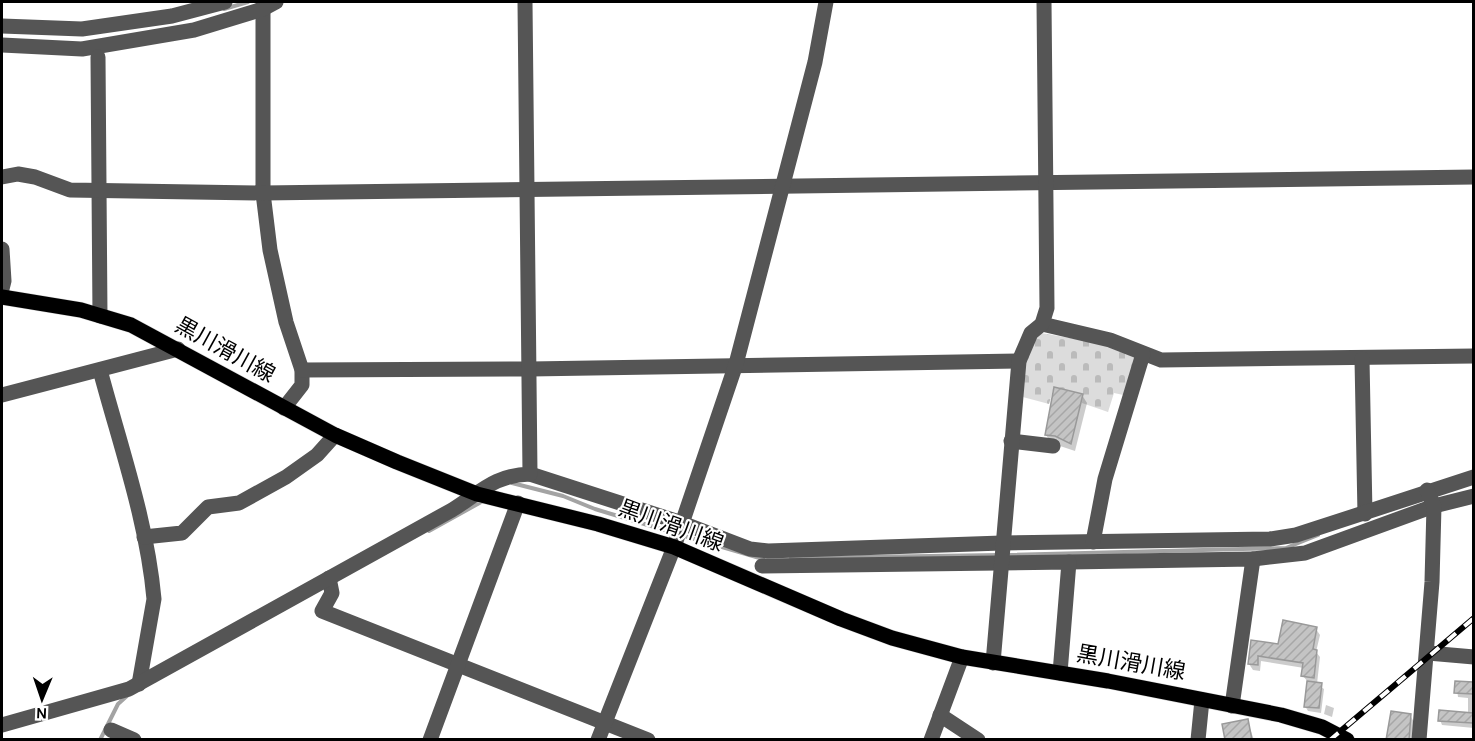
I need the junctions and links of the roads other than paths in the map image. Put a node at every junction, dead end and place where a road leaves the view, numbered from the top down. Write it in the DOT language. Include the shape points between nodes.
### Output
graph roads {
  1 [pos="225,2"];
  2 [pos="525,2"];
  3 [pos="826,2"];
  4 [pos="1044,2"];
  5 [pos="206,4"];
  6 [pos="267,4"];
  7 [pos="2,26"];
  8 [pos="2,45"];
  9 [pos="98,57"];
  10 [pos="2,177"];
  11 [pos="1473,177"];
  12 [pos="1046,182"];
  13 [pos="783,185"];
  14 [pos="528,188"];
  15 [pos="98,191"];
  16 [pos="263,193"];
  17 [pos="2,249"];
  18 [pos="2,289"];
  19 [pos="2,297"];
  20 [pos="100,316"];
  21 [pos="1042,324"];
  22 [pos="178,349"];
  23 [pos="1143,354"];
  24 [pos="1473,356"];
  25 [pos="1362,359"];
  26 [pos="1019,361"];
  27 [pos="736,364"];
  28 [pos="530,369"];
  29 [pos="100,370"];
  30 [pos="302,370"];
  31 [pos="2,395"];
  32 [pos="284,408"];
  33 [pos="335,435"];
  34 [pos="1011,441"];
  35 [pos="1053,446"];
  36 [pos="530,474"];
  37 [pos="1473,477"];
  38 [pos="1427,490"];
  39 [pos="477,494"];
  40 [pos="1473,496"];
  41 [pos="518,503"];
  42 [pos="1434,507"];
  43 [pos="1365,514"];
  44 [pos="682,523"];
  45 [pos="144,537"];
  46 [pos="1093,542"];
  47 [pos="1002,543"];
  48 [pos="674,547"];
  49 [pos="1253,559"];
  50 [pos="1069,562"];
  51 [pos="1000,564"];
  52 [pos="762,566"];
  53 [pos="329,578"];
  54 [pos="1428,653"];
  55 [pos="962,657"];
  56 [pos="1473,657"];
  57 [pos="993,663"];
  58 [pos="457,665"];
  59 [pos="1060,673"];
  60 [pos="139,684"];
  61 [pos="1202,700"];
  62 [pos="1233,706"];
  63 [pos="940,715"];
  64 [pos="605,723"];
  65 [pos="2,725"];
  66 [pos="111,730"];
  67 [pos="134,740"];
  68 [pos="430,740"];
  69 [pos="598,740"];
  70 [pos="648,740"];
  71 [pos="931,740"];
  72 [pos="978,740"];
  73 [pos="1198,740"];
  74 [pos="1347,740"];
  75 [pos="1419,740"];
  1 -- 5 [label="street"];
  2 -- 14 [label="street"];
  3 -- 13 [label="street" via="815,62"];
  4 -- 12 [label="street"];
  5 -- 7 [label="street" via="172,16 82,29"];
  6 -- 8 [label="street" via="194,30 82,50"];
  6 -- 16 [label="street"];
  9 -- 15 [label="street"];
  10 -- 15 [label="street" via="18,174 70,190"];
  11 -- 12 [label="street"];
  12 -- 13 [label="street"];
  12 -- 21 [label="street" via="1047,308"];
  13 -- 14 [label="street"];
  13 -- 27 [label="street"];
  14 -- 16 [label="street"];
  14 -- 28 [label="street"];
  15 -- 16 [label="street"];
  15 -- 20 [label="street"];
  16 -- 30 [label="street" via="286,322"];
  17 -- 18 [label="street"];
  19 -- 20 [label="main road, 黒川滑川線"];
  20 -- 22 [label="main road, 黒川滑川線" via="131,325"];
  21 -- 23 [label="street" via="1110,340"];
  21 -- 26 [label="street" via="1031,333"];
  22 -- 29 [label="street"];
  22 -- 32 [label="main road, 黒川滑川線"];
  23 -- 25 [label="street" via="1161,360"];
  23 -- 46 [label="street" via="1105,479"];
  24 -- 25 [label="street"];
  25 -- 43 [label="street"];
  26 -- 27 [label="street"];
  26 -- 34 [label="street"];
  27 -- 28 [label="street"];
  27 -- 44 [label="street"];
  28 -- 30 [label="street"];
  28 -- 36 [label="street"];
  29 -- 31 [label="street"];
  29 -- 45 [label="street"];
  30 -- 32 [label="street" via="302,385"];
  32 -- 33 [label="main road, 黒川滑川線"];
  33 -- 39 [label="main road, 黒川滑川線"];
  33 -- 45 [label="street" via="302,466 240,503 208,507 182,533"];
  34 -- 35 [label="street"];
  34 -- 47 [label="street"];
  36 -- 39 [label="street" via="508,475"];
  36 -- 44 [label="street"];
  37 -- 38 [label="street"];
  38 -- 42 [label="street"];
  38 -- 43 [label="street"];
  39 -- 41 [label="main road, 黒川滑川線"];
  39 -- 53 [label="street"];
  40 -- 42 [label="street"];
  41 -- 48 [label="main road, 黒川滑川線"];
  41 -- 58 [label="street"];
  42 -- 49 [label="street" via="1305,553"];
  42 -- 54 [label="street"];
  43 -- 46 [label="street" via="1270,539"];
  44 -- 47 [label="street" via="750,549 768,551"];
  44 -- 48 [label="street"];
  45 -- 60 [label="street" via="154,599"];
  46 -- 47 [label="street"];
  47 -- 51 [label="street"];
  48 -- 55 [label="main road, 黒川滑川線" via="841,619"];
  48 -- 64 [label="street"];
  49 -- 50 [label="street"];
  49 -- 62 [label="street"];
  50 -- 51 [label="street"];
  50 -- 59 [label="street"];
  51 -- 52 [label="street"];
  51 -- 57 [label="street"];
  53 -- 58 [label="street" via="332,594 322,611"];
  53 -- 60 [label="street"];
  54 -- 56 [label="street"];
  54 -- 75 [label="street"];
  55 -- 57 [label="main road, 黒川滑川線"];
  55 -- 63 [label="street"];
  57 -- 59 [label="main road, 黒川滑川線"];
  58 -- 64 [label="street"];
  58 -- 68 [label="street"];
  59 -- 61 [label="main road, 黒川滑川線"];
  60 -- 65 [label="street" via="112,696"];
  61 -- 62 [label="main road, 黒川滑川線"];
  61 -- 73 [label="street"];
  62 -- 74 [label="main road, 黒川滑川線" via="1322,727"];
  63 -- 71 [label="street"];
  63 -- 72 [label="street"];
  64 -- 69 [label="street"];
  64 -- 70 [label="street"];
  66 -- 67 [label="street"];
}
